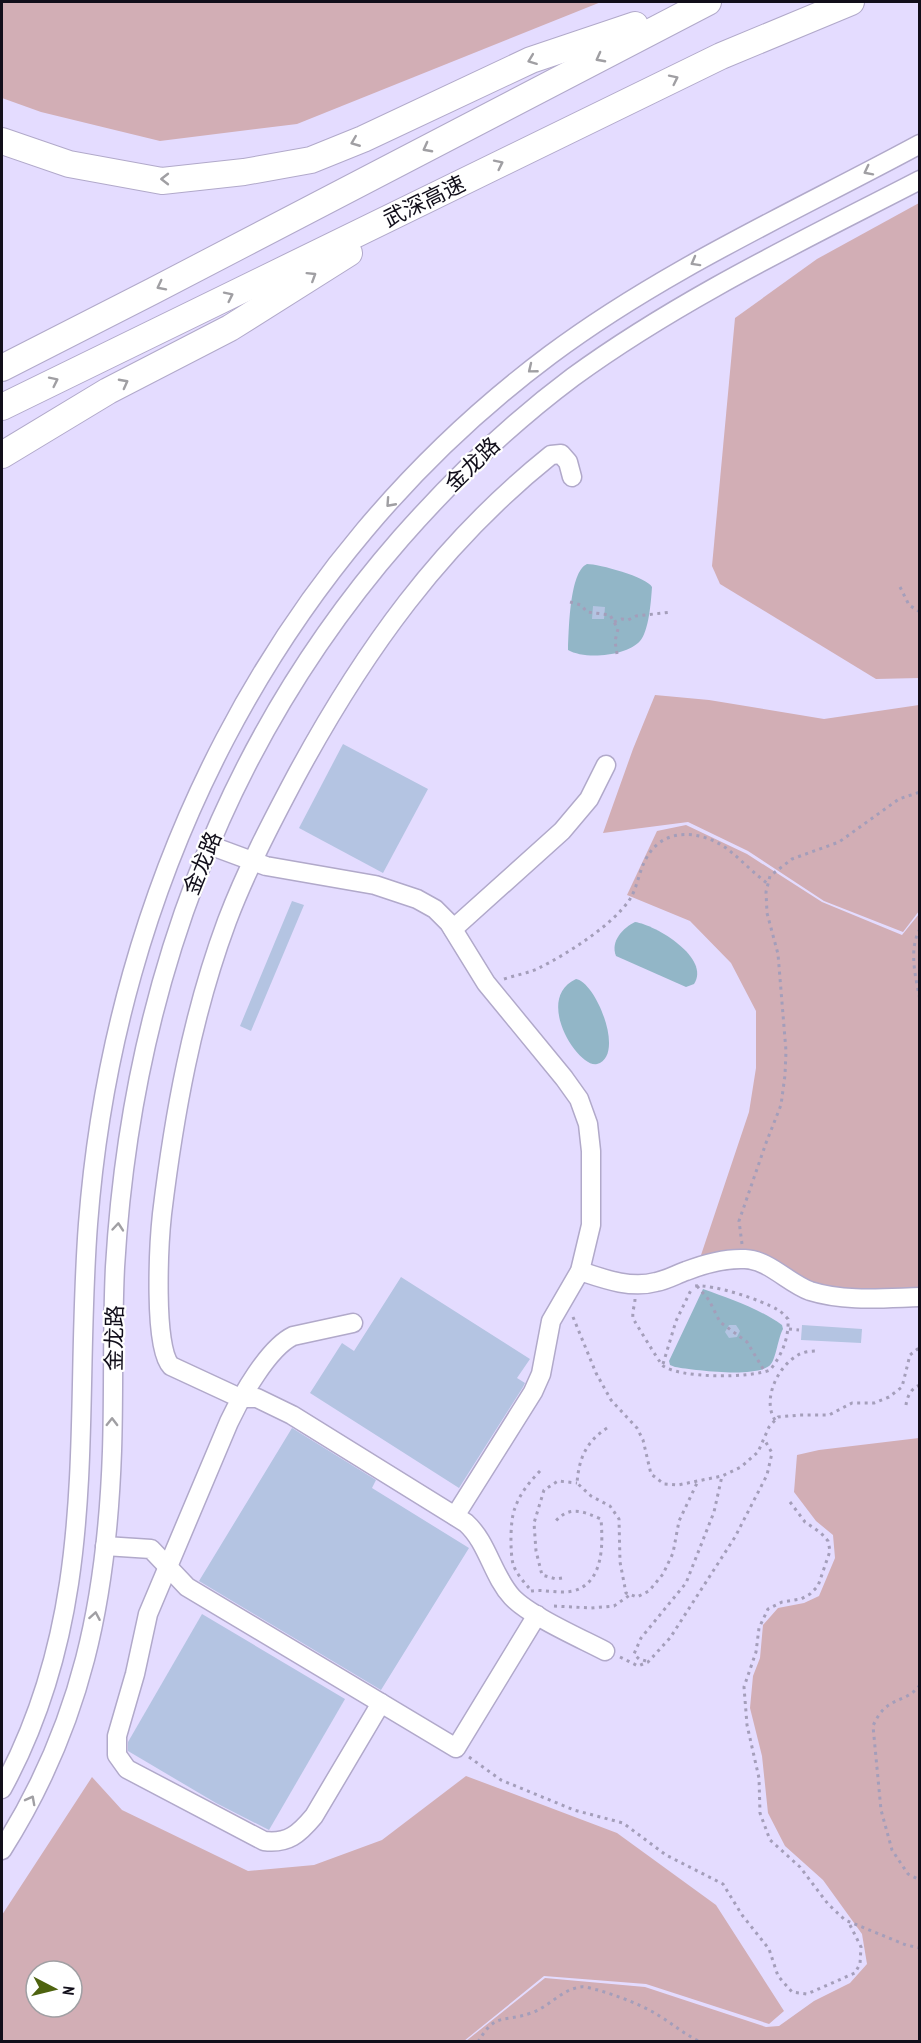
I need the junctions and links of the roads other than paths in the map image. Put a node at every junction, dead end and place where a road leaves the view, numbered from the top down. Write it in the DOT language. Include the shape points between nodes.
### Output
graph roads {
  1 [pos="708,2"];
  2 [pos="850,2"];
  3 [pos="2,141"];
  4 [pos="920,144"];
  5 [pos="920,180"];
  6 [pos="460,183"];
  7 [pos="2,368"];
  8 [pos="2,407"];
  9 [pos="2,455"];
  10 [pos="572,477"];
  11 [pos="606,765"];
  12 [pos="208,845"];
  13 [pos="253,862"];
  14 [pos="453,929"];
  15 [pos="580,1271"];
  16 [pos="920,1298"];
  17 [pos="353,1323"];
  18 [pos="240,1398"];
  19 [pos="455,1516"];
  20 [pos="105,1546"];
  21 [pos="168,1567"];
  22 [pos="545,1610"];
  23 [pos="605,1651"];
  24 [pos="381,1703"];
  25 [pos="2,1789"];
  26 [pos="2,1850"];
  1 -- 3 [label="highway, one-way" via="531,60 311,160 162,181 69,164"];
  1 -- 7 [label="highway, 武深高速, one-way"];
  6 -- 2 [label="highway, 武深高速, one-way" via="721,56"];
  4 -- 25 [label="street, 金龙路, one-way" via="662,281 588,328 508,388 438,453 371,524 312,598 254,684 180,833 148,919 120,1018 100,1120 88,1220 80,1475 70,1580 47,1684"];
  5 -- 12 [label="street, 金龙路" via="751,268 641,331 568,381 486,450 427,509 338,615 257,743"];
  8 -- 6 [label="highway, 武深高速, one-way"];
  9 -- 6 [label="highway, one-way" via="108,392 230,328"];
  10 -- 13 [label="street" via="565,457 551,455 478,519 420,584 341,696"];
  11 -- 14 [label="street" via="589,799 562,831"];
  12 -- 13 [label="street"];
  20 -- 12 [label="street, 金龙路, one-way" via="112,1458 115,1271 130,1124 162,976"];
  13 -- 14 [label="street" via="398,892 435,909"];
  13 -- 18 [label="street" via="227,922 189,1050 167,1176 158,1267 167,1362"];
  14 -- 15 [label="street" via="486,983 564,1078 584,1111 591,1151 592,1201 591,1225"];
  15 -- 16 [label="street" via="637,1284 656,1282 720,1261 753,1260 809,1290 829,1296"];
  15 -- 19 [label="street" via="555,1310 533,1392"];
  17 -- 18 [label="street" via="284,1341"];
  18 -- 19 [label="street" via="258,1398 292,1415"];
  18 -- 21 [label="street"];
  19 -- 22 [label="street" via="477,1533 513,1598"];
  20 -- 21 [label="street" via="151,1549"];
  26 -- 20 [label="street, 金龙路, one-way" via="45,1772 73,1703 91,1640"];
  21 -- 24 [label="street" via="187,1587"];
  21 -- 24 [label="street" via="148,1614 117,1736 117,1755 127,1768 264,1841 277,1842 297,1833 314,1816"];
  22 -- 23 [label="street"];
  22 -- 24 [label="street" via="456,1748"];
}
